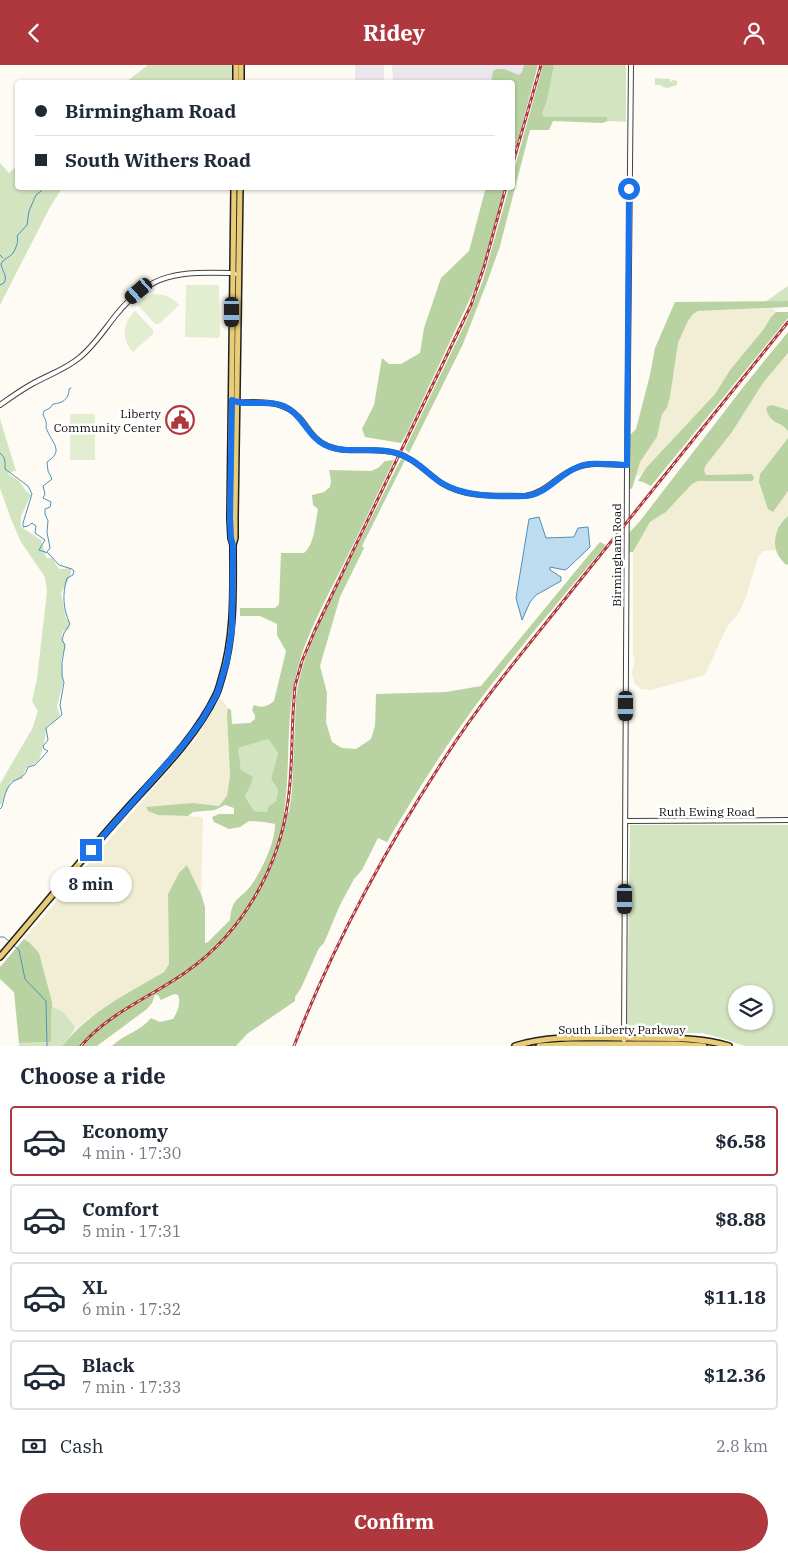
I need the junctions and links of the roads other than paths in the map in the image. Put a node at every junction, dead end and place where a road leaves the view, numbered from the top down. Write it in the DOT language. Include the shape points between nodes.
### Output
graph roads {
  1 [pos="236,65"];
  2 [pos="241,65"];
  3 [pos="630,65"];
  4 [pos="236,80"];
  5 [pos="241,80"];
  6 [pos="234,190"];
  7 [pos="240,190"];
  8 [pos="239,270"];
  9 [pos="233,273"];
  10 [pos="238,276"];
  11 [pos="233,402"];
  12 [pos="0,405"];
  13 [pos="627,465"];
  14 [pos="788,820"];
  15 [pos="626,821"];
  16 [pos="0,957"];
  17 [pos="624,1041"];
  18 [pos="515,1046"];
  19 [pos="539,1046"];
  20 [pos="704,1046"];
  21 [pos="730,1046"];
  1 -- 4 [label="main road"];
  2 -- 5 [label="main road"];
  3 -- 13 [label="street, Birmingham Road"];
  6 -- 9 [label="main road"];
  7 -- 8 [label="main road"];
  8 -- 9 [label="street"];
  8 -- 10 [label="main road"];
  9 -- 10 [label="street"];
  9 -- 11 [label="main road"];
  9 -- 12 [label="street" via="180,274 145,287 130,299 80,358"];
  10 -- 11 [label="main road"];
  11 -- 13 [label="street" via="266,402 283,406 297,415 313,436 327,446 396,452 415,461 448,487 469,494 532,495 581,466"];
  11 -- 16 [label="main road" via="235,533 232,629 217,694 184,744"];
  13 -- 15 [label="street, Birmingham Road"];
  14 -- 15 [label="street, Ruth Ewing Road"];
  15 -- 17 [label="street, Birmingham Road"];
  17 -- 18 [label="main road, South Liberty Parkway" via="558,1038"];
  17 -- 19 [label="main road, South Liberty Parkway"];
  17 -- 20 [label="main road, South Liberty Parkway"];
  17 -- 21 [label="main road, South Liberty Parkway" via="692,1039"];
}
